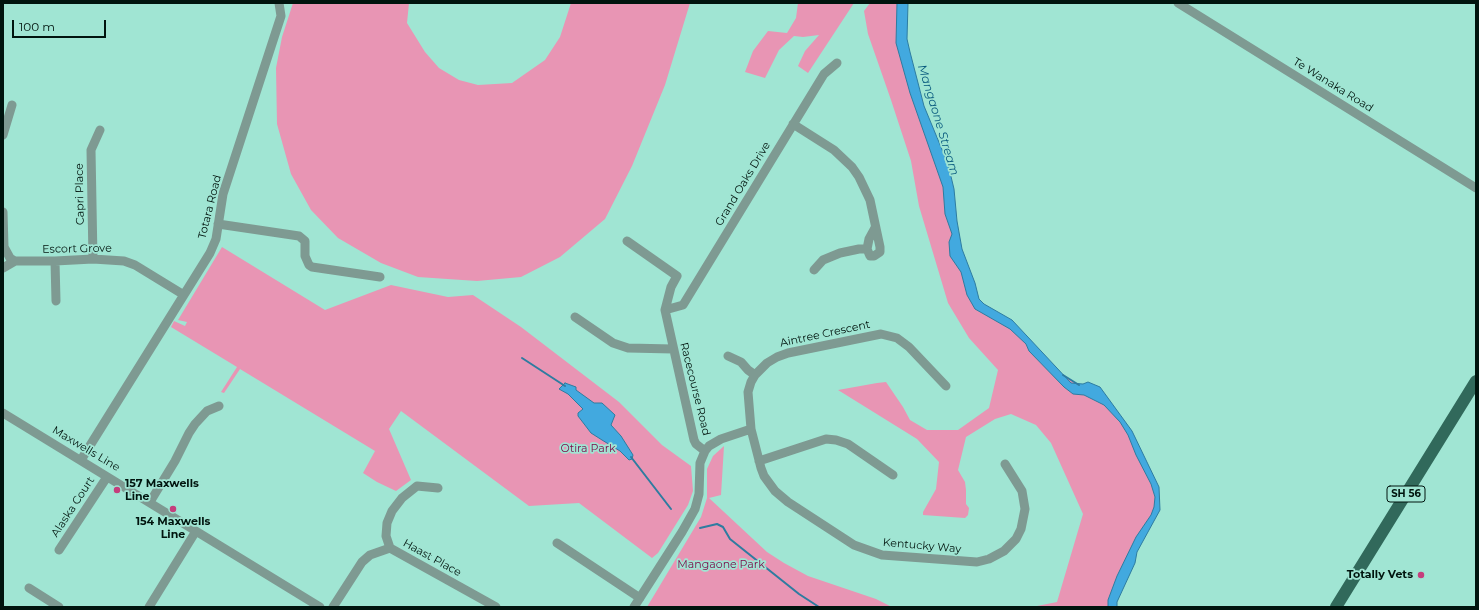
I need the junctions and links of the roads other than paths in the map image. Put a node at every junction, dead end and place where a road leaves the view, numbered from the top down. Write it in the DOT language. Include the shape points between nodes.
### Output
graph roads {
  1 [pos="279,3"];
  2 [pos="1178,3"];
  3 [pos="837,63"];
  4 [pos="12,105"];
  5 [pos="793,124"];
  6 [pos="100,130"];
  7 [pos="3,134"];
  8 [pos="1476,188"];
  9 [pos="3,212"];
  10 [pos="218,224"];
  11 [pos="875,228"];
  12 [pos="627,241"];
  13 [pos="867,249"];
  14 [pos="93,259"];
  15 [pos="15,261"];
  16 [pos="55,261"];
  17 [pos="3,268"];
  18 [pos="814,270"];
  19 [pos="380,277"];
  20 [pos="184,295"];
  21 [pos="56,301"];
  22 [pos="665,310"];
  23 [pos="575,317"];
  24 [pos="673,349"];
  25 [pos="728,356"];
  26 [pos="755,375"];
  27 [pos="1476,380"];
  28 [pos="946,386"];
  29 [pos="219,406"];
  30 [pos="3,413"];
  31 [pos="751,429"];
  32 [pos="705,451"];
  33 [pos="81,460"];
  34 [pos="759,461"];
  35 [pos="1005,464"];
  36 [pos="893,475"];
  37 [pos="107,477"];
  38 [pos="438,488"];
  39 [pos="150,502"];
  40 [pos="196,531"];
  41 [pos="557,543"];
  42 [pos="390,548"];
  43 [pos="59,550"];
  44 [pos="29,588"];
  45 [pos="640,598"];
  46 [pos="59,607"];
  47 [pos="149,607"];
  48 [pos="320,607"];
  49 [pos="333,607"];
  50 [pos="496,607"];
  51 [pos="634,607"];
  52 [pos="1336,607"];
  1 -- 10 [label="street, Totara Road" via="281,16 223,194"];
  2 -- 8 [label="street, Te Wanaka Road"];
  3 -- 5 [label="street, Grand Oaks Drive" via="824,74"];
  4 -- 7 [label="street"];
  5 -- 11 [label="street" via="834,150 852,167 870,200"];
  5 -- 22 [label="street, Grand Oaks Drive" via="683,305"];
  6 -- 14 [label="street, Capri Place" via="91,150"];
  9 -- 15 [label="street" via="4,247 10,258"];
  10 -- 19 [label="street" via="299,236 305,241 305,256 312,267"];
  10 -- 20 [label="street, Totara Road" via="216,239 210,253"];
  11 -- 13 [label="street"];
  11 -- 13 [label="street" via="880,252 870,256"];
  12 -- 22 [label="street, Racecourse Road" via="677,276"];
  13 -- 18 [label="street" via="840,253 823,260"];
  14 -- 16 [label="street, Escort Grove"];
  14 -- 20 [label="street, Escort Grove" via="124,261 135,265"];
  15 -- 16 [label="street, Escort Grove"];
  15 -- 17 [label="street"];
  16 -- 21 [label="street"];
  20 -- 33 [label="street, Totara Road"];
  22 -- 24 [label="street, Racecourse Road"];
  23 -- 24 [label="street" via="613,343 628,348"];
  24 -- 32 [label="street, Racecourse Road" via="694,440"];
  25 -- 26 [label="street" via="741,362"];
  26 -- 28 [label="street, Aintree Crescent" via="767,363 788,353 881,334 897,338 909,347"];
  26 -- 31 [label="street, Aintree Crescent" via="748,392"];
  27 -- 52 [label="main road, SH 56"];
  29 -- 39 [label="street" via="207,411 195,424"];
  30 -- 33 [label="street, Maxwells Line"];
  31 -- 32 [label="street" via="721,439"];
  31 -- 34 [label="street, Kentucky Way"];
  32 -- 45 [label="street, Racecourse Road" via="700,463 699,494 695,509"];
  33 -- 37 [label="street, Maxwells Line"];
  34 -- 35 [label="street, Kentucky Way" via="767,480 781,496 854,545 882,555 965,562 977,562 997,556 1010,546 1021,529 1025,509 1023,495"];
  34 -- 36 [label="street" via="820,440 836,440 848,444"];
  37 -- 39 [label="street, Maxwells Line"];
  37 -- 43 [label="street, Alaska Court"];
  38 -- 42 [label="street" via="417,486 402,498 387,523 386,536"];
  39 -- 40 [label="street, Maxwells Line"];
  40 -- 47 [label="street"];
  40 -- 48 [label="street, Maxwells Line"];
  41 -- 45 [label="street"];
  42 -- 49 [label="street, Haast Place" via="370,555 362,562"];
  42 -- 50 [label="street, Haast Place"];
  44 -- 46 [label="street"];
  45 -- 51 [label="street, Racecourse Road"];
}
